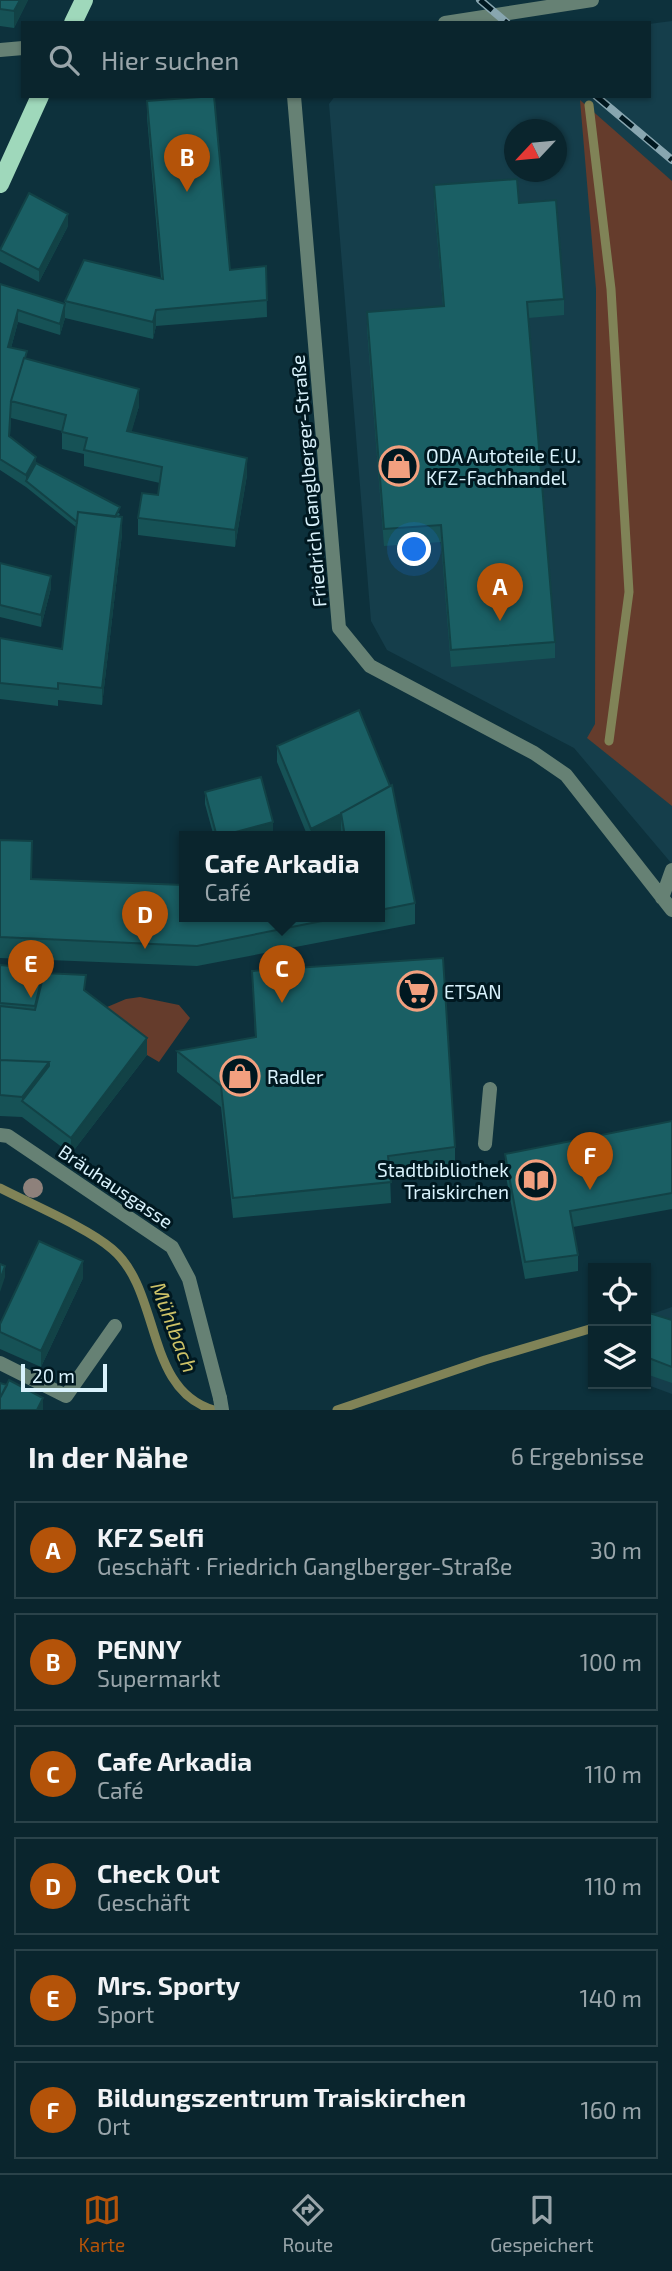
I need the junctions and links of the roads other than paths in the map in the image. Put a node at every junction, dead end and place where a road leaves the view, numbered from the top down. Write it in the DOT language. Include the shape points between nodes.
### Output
graph roads {
  1 [pos="84,0"];
  2 [pos="592,0"];
  3 [pos="74,21"];
  4 [pos="458,21"];
  5 [pos="21,48"];
  6 [pos="0,50"];
  7 [pos="39,98"];
  8 [pos="294,98"];
  9 [pos="0,184"];
  10 [pos="672,870"];
  11 [pos="662,898"];
  12 [pos="672,910"];
  13 [pos="490,1089"];
  14 [pos="0,1135"];
  15 [pos="485,1144"];
  16 [pos="115,1326"];
  17 [pos="0,1363"];
  18 [pos="221,1404"];
  1 -- 3 [label="main road"];
  2 -- 4 [label="street"];
  5 -- 6 [label="street"];
  7 -- 9 [label="main road"];
  8 -- 11 [label="street, Friedrich Ganglberger-Straße" via="339,628 370,666 534,753 566,775"];
  10 -- 11 [label="street"];
  11 -- 12 [label="street, Friedrich Ganglberger-Straße"];
  13 -- 15 [label="street"];
  14 -- 18 [label="street, Bräuhausgasse" via="8,1136 172,1247 189,1279"];
  16 -- 17 [label="street" via="66,1396"];
}
